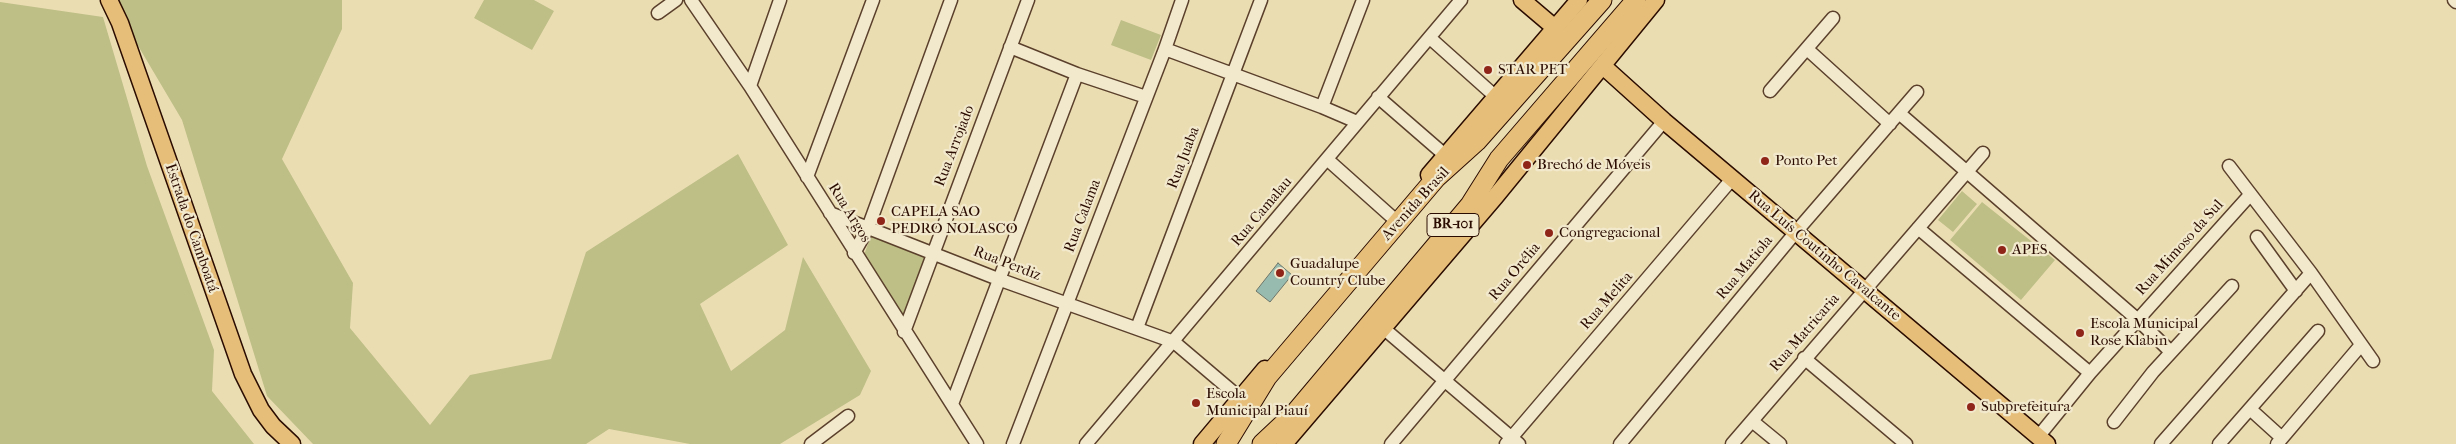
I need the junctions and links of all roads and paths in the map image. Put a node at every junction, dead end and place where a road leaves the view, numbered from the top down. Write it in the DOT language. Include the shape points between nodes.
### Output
graph roads {
  1 [pos="109,0"];
  2 [pos="676,0"];
  3 [pos="692,0"];
  4 [pos="780,0"];
  5 [pos="874,0"];
  6 [pos="951,0"];
  7 [pos="1028,0"];
  8 [pos="1181,0"];
  9 [pos="1261,0"];
  10 [pos="1362,0"];
  11 [pos="1461,0"];
  12 [pos="1522,0"];
  13 [pos="1579,0"];
  14 [pos="1602,0"];
  15 [pos="1636,0"];
  16 [pos="1656,0"];
  17 [pos="658,13"];
  18 [pos="1833,18"];
  19 [pos="1555,28"];
  20 [pos="1430,38"];
  21 [pos="1010,47"];
  22 [pos="1165,49"];
  23 [pos="1806,49"];
  24 [pos="1603,66"];
  25 [pos="1077,74"];
  26 [pos="1233,74"];
  27 [pos="750,86"];
  28 [pos="1770,91"];
  29 [pos="1916,92"];
  30 [pos="1146,97"];
  31 [pos="1378,97"];
  32 [pos="1496,97"];
  33 [pos="1322,107"];
  34 [pos="1899,113"];
  35 [pos="1664,121"];
  36 [pos="1357,122"];
  37 [pos="1890,124"];
  38 [pos="1983,153"];
  39 [pos="1446,156"];
  40 [pos="1328,160"];
  41 [pos="2229,166"];
  42 [pos="1966,173"];
  43 [pos="808,177"];
  44 [pos="1732,179"];
  45 [pos="2250,196"];
  46 [pos="830,213"];
  47 [pos="1394,218"];
  48 [pos="868,228"];
  49 [pos="1918,228"];
  50 [pos="1795,233"];
  51 [pos="2257,237"];
  52 [pos="854,253"];
  53 [pos="932,253"];
  54 [pos="2311,274"];
  55 [pos="998,279"];
  56 [pos="2232,286"];
  57 [pos="1865,290"];
  58 [pos="2296,290"];
  59 [pos="1067,304"];
  60 [pos="2138,320"];
  61 [pos="1382,327"];
  62 [pos="1137,328"];
  63 [pos="2318,331"];
  64 [pos="904,332"];
  65 [pos="1174,342"];
  66 [pos="2362,345"];
  67 [pos="2171,352"];
  68 [pos="1804,358"];
  69 [pos="2373,361"];
  70 [pos="2090,374"];
  71 [pos="1444,381"];
  72 [pos="1240,398"];
  73 [pos="952,404"];
  74 [pos="2250,409"];
  75 [pos="848,416"];
  76 [pos="1752,420"];
  77 [pos="2114,422"];
  78 [pos="2043,440"];
  79 [pos="2280,441"];
  80 [pos="1512,442"];
  81 [pos="292,444"];
  82 [pos="811,444"];
  83 [pos="977,444"];
  84 [pos="1014,444"];
  85 [pos="1086,444"];
  86 [pos="1202,444"];
  87 [pos="1226,444"];
  88 [pos="1262,444"];
  89 [pos="1284,444"];
  90 [pos="1391,444"];
  91 [pos="1620,444"];
  92 [pos="1732,444"];
  93 [pos="1780,444"];
  94 [pos="1906,444"];
  95 [pos="2161,444"];
  96 [pos="2219,444"];
  1 -- 81 [label="main road, Estrada do Camboatá" via="120,23 243,374 261,410"];
  2 -- 17 [label="street"];
  3 -- 27 [label="street, Rua Argos"];
  4 -- 27 [label="street"];
  5 -- 43 [label="street"];
  6 -- 48 [label="street"];
  7 -- 21 [label="street, Rua Arrojado"];
  8 -- 22 [label="street, Rua Calama"];
  9 -- 26 [label="street, Rua Juaba"];
  10 -- 33 [label="street"];
  11 -- 20 [label="street, Rua Camalau"];
  12 -- 19 [label="main road"];
  13 -- 19 [label="main road, Avenida Brasil"];
  14 -- 87 [label="highway, Avenida Brasil / BR-101" via="1477,142 1436,178 1267,377"];
  15 -- 88 [label="highway, BR-101" via="1499,159 1470,204 1294,414"];
  16 -- 24 [label="main road"];
  18 -- 23 [label="street"];
  19 -- 32 [label="main road, Avenida Brasil"];
  20 -- 31 [label="street, Rua Camalau"];
  20 -- 32 [label="street"];
  21 -- 25 [label="street"];
  21 -- 53 [label="street, Rua Arrojado"];
  22 -- 26 [label="street"];
  22 -- 30 [label="street, Rua Calama"];
  23 -- 28 [label="street"];
  23 -- 37 [label="street"];
  24 -- 35 [label="main road, Rua Luís Coutinho Cavalcante"];
  24 -- 61 [label="main road"];
  25 -- 30 [label="street"];
  25 -- 55 [label="street"];
  26 -- 33 [label="street"];
  26 -- 62 [label="street, Rua Juaba"];
  27 -- 43 [label="street, Rua Argos"];
  29 -- 34 [label="street, Rua Matiola"];
  30 -- 59 [label="street, Rua Calama"];
  31 -- 36 [label="street, Rua Camalau"];
  31 -- 39 [label="street"];
  32 -- 39 [label="main road, Avenida Brasil"];
  33 -- 36 [label="street"];
  34 -- 37 [label="street, Rua Matiola"];
  34 -- 42 [label="street"];
  35 -- 44 [label="main road, Rua Luís Coutinho Cavalcante"];
  35 -- 71 [label="street, Rua Orélia"];
  36 -- 40 [label="street, Rua Camalau"];
  37 -- 50 [label="street, Rua Matiola"];
  38 -- 42 [label="street, Rua Matricaria"];
  39 -- 47 [label="main road, Avenida Brasil"];
  40 -- 47 [label="street"];
  40 -- 65 [label="street, Rua Camalau"];
  41 -- 45 [label="street"];
  42 -- 49 [label="street, Rua Matricaria"];
  42 -- 60 [label="street"];
  43 -- 46 [label="street, Rua Argos"];
  44 -- 50 [label="main road, Rua Luís Coutinho Cavalcante"];
  44 -- 80 [label="street, Rua Melita"];
  45 -- 54 [label="street"];
  45 -- 60 [label="street, Rua Mimoso da Sul"];
  46 -- 48 [label="street, Rua Perdiz"];
  46 -- 52 [label="street, Rua Argos"];
  47 -- 72 [label="main road, Avenida Brasil"];
  48 -- 52 [label="street"];
  48 -- 53 [label="street, Rua Perdiz"];
  49 -- 57 [label="street, Rua Matricaria"];
  49 -- 70 [label="street"];
  50 -- 57 [label="main road, Rua Luís Coutinho Cavalcante"];
  50 -- 91 [label="street, Rua Matiola"];
  51 -- 58 [label="street"];
  52 -- 64 [label="street, Rua Argos"];
  53 -- 55 [label="street, Rua Perdiz"];
  53 -- 64 [label="street, Rua Arrojado"];
  54 -- 58 [label="street"];
  54 -- 66 [label="street"];
  55 -- 59 [label="street, Rua Perdiz"];
  55 -- 73 [label="street"];
  56 -- 67 [label="street"];
  57 -- 68 [label="street, Rua Matricaria"];
  57 -- 78 [label="main road, Rua Luís Coutinho Cavalcante"];
  58 -- 95 [label="street"];
  59 -- 62 [label="street, Rua Perdiz"];
  59 -- 84 [label="street, Rua Calama"];
  60 -- 67 [label="street"];
  60 -- 70 [label="street, Rua Mimoso da Sul"];
  61 -- 71 [label="street"];
  61 -- 89 [label="main road"];
  62 -- 65 [label="street, Rua Perdiz"];
  63 -- 74 [label="street"];
  64 -- 73 [label="street, Rua Argos"];
  65 -- 72 [label="street, Rua Perdiz"];
  65 -- 85 [label="street, Rua Camalau"];
  66 -- 69 [label="street"];
  66 -- 79 [label="street"];
  67 -- 77 [label="street"];
  68 -- 76 [label="street, Rua Matricaria"];
  68 -- 94 [label="street"];
  70 -- 78 [label="street, Rua Mimoso da Sul"];
  71 -- 80 [label="street"];
  71 -- 90 [label="street, Rua Orélia"];
  72 -- 86 [label="main road, Avenida Brasil"];
  73 -- 83 [label="street, Rua Argos"];
  74 -- 79 [label="street"];
  74 -- 96 [label="street"];
  75 -- 82 [label="street"];
  76 -- 92 [label="street, Rua Matricaria"];
  76 -- 93 [label="street"];
}
